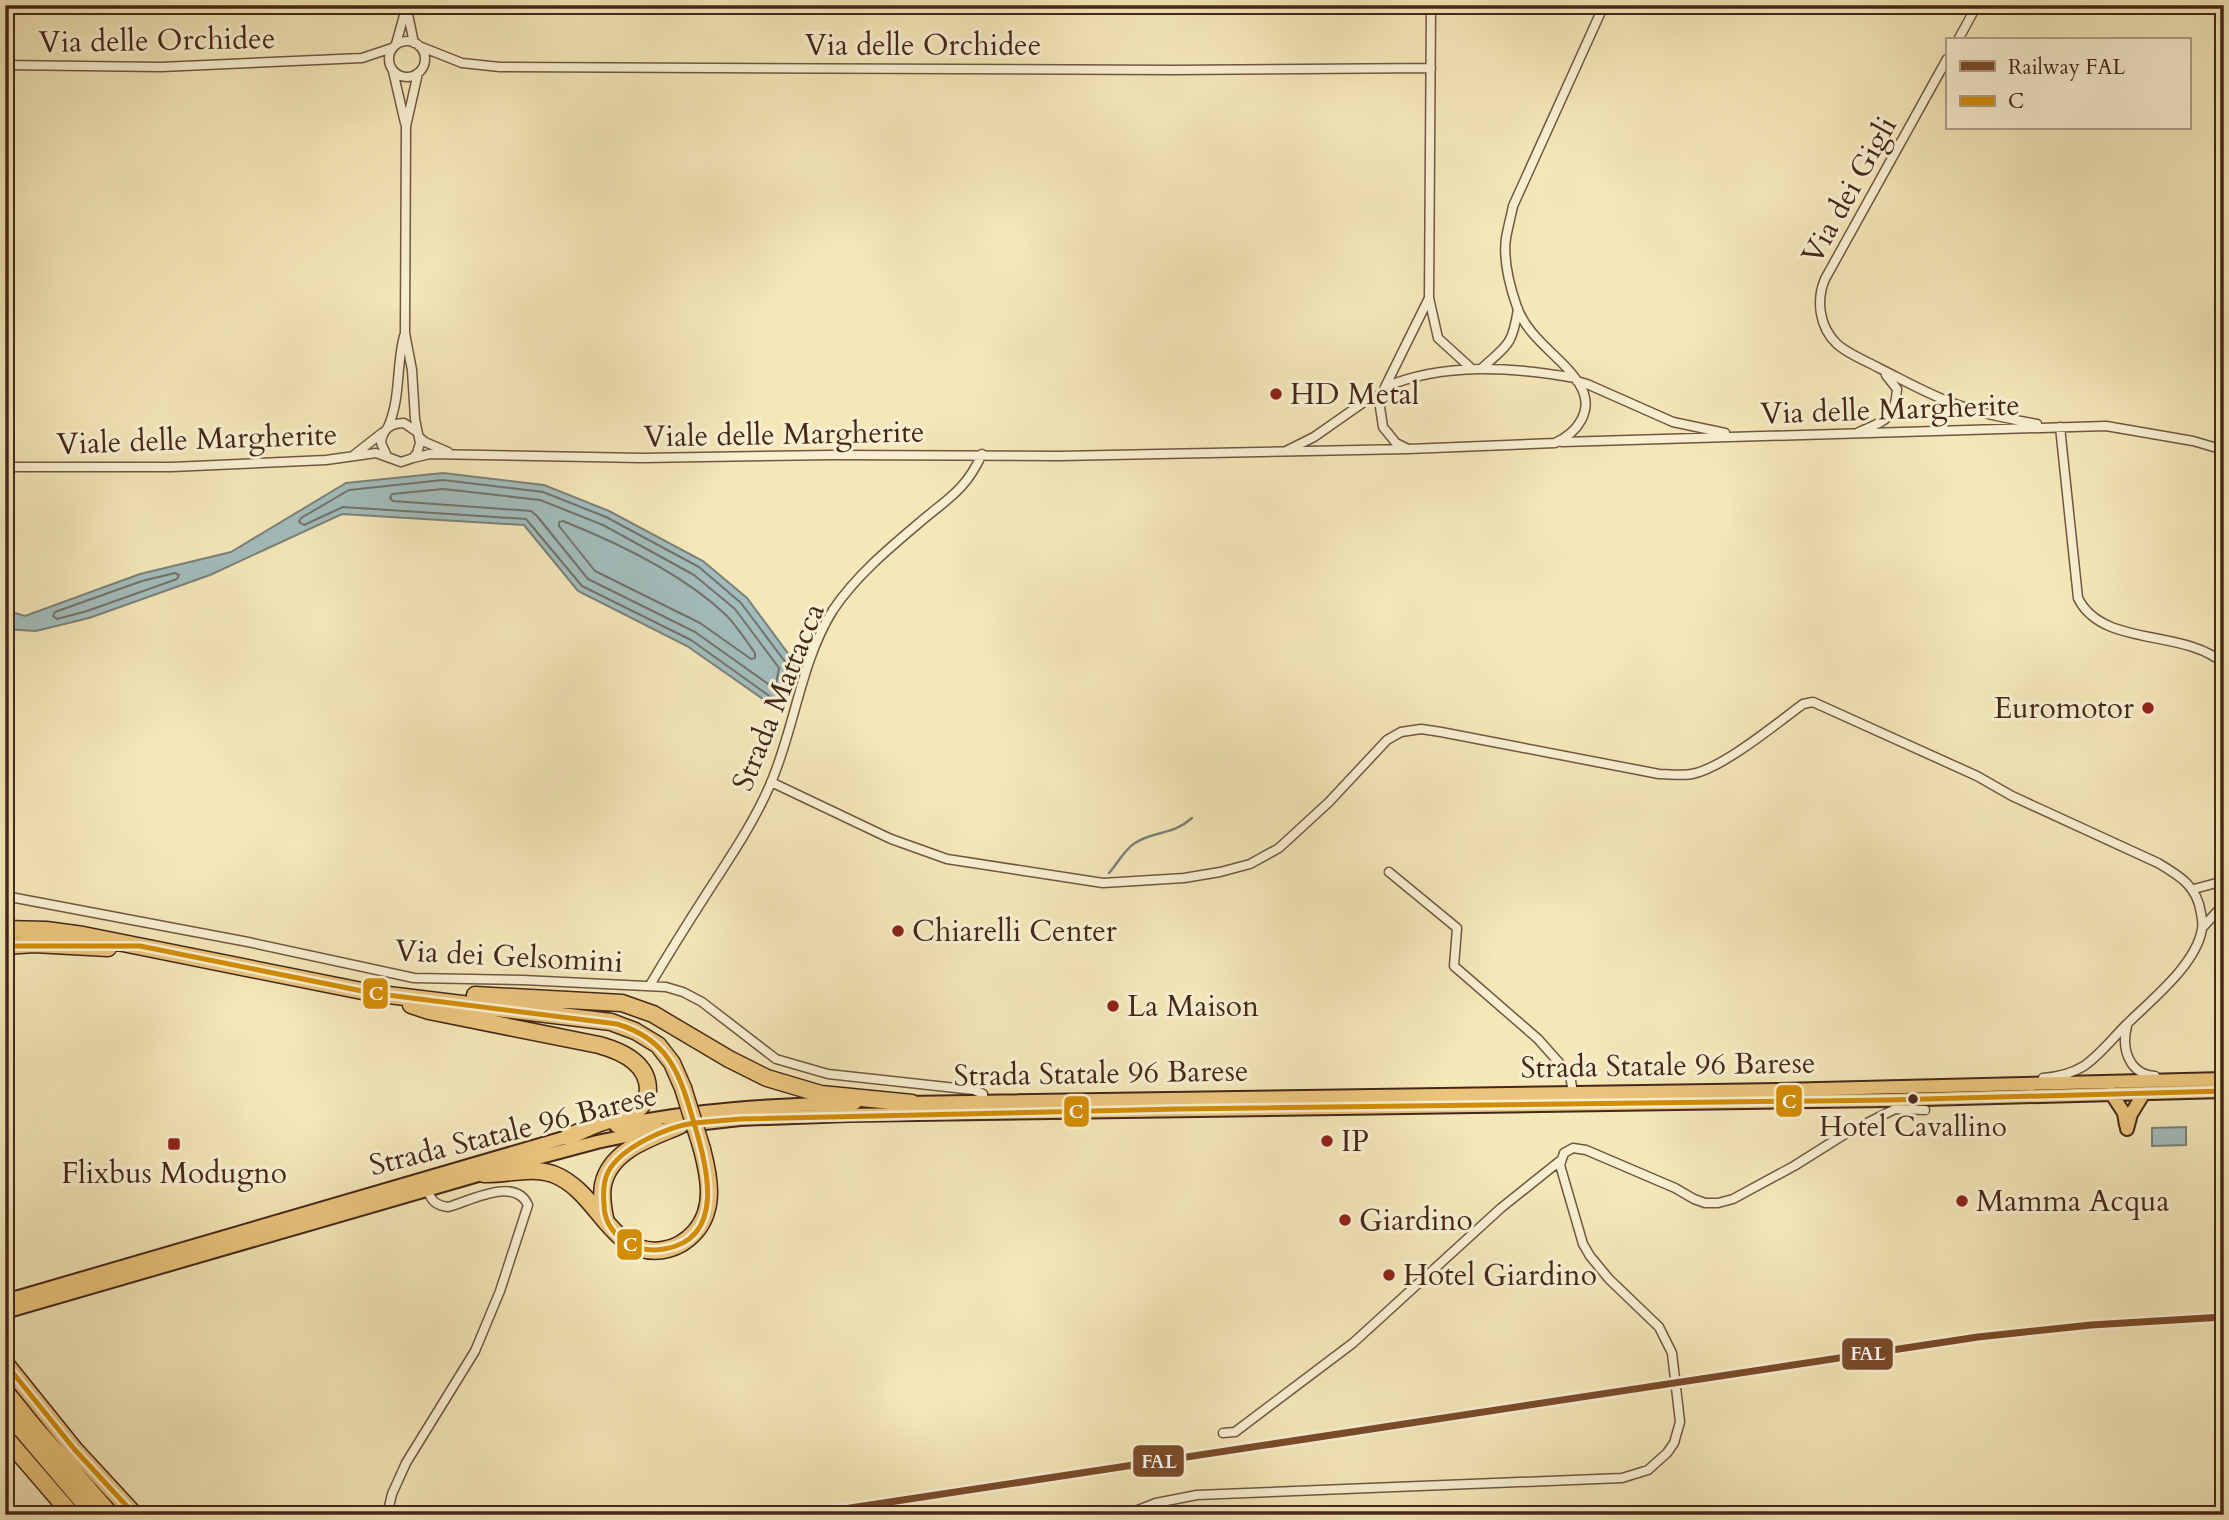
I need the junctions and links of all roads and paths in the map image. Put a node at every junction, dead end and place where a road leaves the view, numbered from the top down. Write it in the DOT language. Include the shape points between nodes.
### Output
graph roads {
  1 [pos="1431,5"];
  2 [pos="1604,5"];
  3 [pos="1978,5"];
  4 [pos="406,7"];
  5 [pos="1959,38"];
  6 [pos="417,44"];
  7 [pos="394,46"];
  8 [pos="1946,61"];
  9 [pos="5,65"];
  10 [pos="1431,68"];
  11 [pos="393,70"];
  12 [pos="418,73"];
  13 [pos="406,126"];
  14 [pos="1429,298"];
  15 [pos="1518,309"];
  16 [pos="405,333"];
  17 [pos="1875,366"];
  18 [pos="1477,369"];
  19 [pos="1576,380"];
  20 [pos="1385,390"];
  21 [pos="2049,427"];
  22 [pos="2060,427"];
  23 [pos="386,429"];
  24 [pos="1854,433"];
  25 [pos="418,435"];
  26 [pos="1748,436"];
  27 [pos="1555,443"];
  28 [pos="1408,449"];
  29 [pos="2224,450"];
  30 [pos="1284,452"];
  31 [pos="1156,453"];
  32 [pos="982,454"];
  33 [pos="354,455"];
  34 [pos="461,456"];
  35 [pos="413,457"];
  36 [pos="389,458"];
  37 [pos="5,467"];
  38 [pos="2224,664"];
  39 [pos="771,782"];
  40 [pos="1389,872"];
  41 [pos="2224,881"];
  42 [pos="2194,889"];
  43 [pos="5,895"];
  44 [pos="2224,904"];
  45 [pos="5,919"];
  46 [pos="2203,927"];
  47 [pos="5,929"];
  48 [pos="68,933"];
  49 [pos="5,946"];
  50 [pos="140,946"];
  51 [pos="650,985"];
  52 [pos="372,993"];
  53 [pos="405,998"];
  54 [pos="2128,1023"];
  55 [pos="2223,1083"];
  56 [pos="1948,1086"];
  57 [pos="1573,1093"];
  58 [pos="2111,1093"];
  59 [pos="2144,1093"];
  60 [pos="1888,1100"];
  61 [pos="912,1102"];
  62 [pos="983,1102"];
  63 [pos="1925,1104"];
  64 [pos="1908,1109"];
  65 [pos="679,1126"];
  66 [pos="568,1137"];
  67 [pos="1561,1160"];
  68 [pos="484,1174"];
  69 [pos="427,1190"];
  70 [pos="605,1218"];
  71 [pos="5,1301"];
  72 [pos="5,1312"];
  73 [pos="5,1363"];
  74 [pos="5,1391"];
  75 [pos="5,1410"];
  76 [pos="1223,1433"];
  77 [pos="5,1437"];
  78 [pos="72,1515"];
  79 [pos="94,1515"];
  80 [pos="111,1515"];
  81 [pos="135,1515"];
  82 [pos="387,1515"];
  83 [pos="1125,1515"];
  1 -- 10 [label="street"];
  2 -- 15 [label="street" via="1513,206 1507,263"];
  3 -- 5 [label="street"];
  4 -- 6 [label="street"];
  4 -- 7 [label="street"];
  6 -- 7 [label="street, Via delle Orchidee" via="408,41"];
  6 -- 10 [label="street, Via delle Orchidee" via="462,63 500,67"];
  6 -- 12 [label="street" via="425,57"];
  7 -- 9 [label="street, Via delle Orchidee" via="362,58 175,66"];
  7 -- 11 [label="street" via="388,60"];
  8 -- 17 [label="street, Via dei Gigli" via="1822,286 1821,312 1831,337"];
  10 -- 14 [label="street"];
  11 -- 12 [label="street" via="408,77"];
  11 -- 13 [label="street"];
  12 -- 13 [label="street"];
  13 -- 16 [label="street"];
  14 -- 18 [label="street" via="1438,338"];
  14 -- 20 [label="street"];
  15 -- 18 [label="street" via="1514,333 1504,350"];
  15 -- 19 [label="street" via="1535,337"];
  16 -- 23 [label="street" via="393,417"];
  16 -- 25 [label="street"];
  17 -- 21 [label="street, Via dei Gigli" via="1956,405"];
  17 -- 24 [label="street, Via dei Gigli" via="1891,379 1896,399 1882,423"];
  18 -- 19 [label="street" via="1518,370"];
  18 -- 20 [label="street" via="1415,375"];
  19 -- 26 [label="street" via="1673,422"];
  19 -- 27 [label="street" via="1583,389 1583,417 1578,428"];
  20 -- 28 [label="street" via="1380,407 1383,427"];
  20 -- 30 [label="street"];
  21 -- 22 [label="street, Via delle Margherite"];
  21 -- 24 [label="street, Via delle Margherite"];
  22 -- 29 [label="street, Via delle Margherite" via="2106,426"];
  22 -- 38 [label="street" via="2078,598 2083,609 2103,624 2186,645"];
  23 -- 25 [label="street" via="404,423"];
  23 -- 33 [label="street"];
  23 -- 36 [label="street" via="382,449"];
  24 -- 26 [label="street, Via delle Margherite"];
  25 -- 34 [label="street"];
  25 -- 35 [label="street" via="419,448"];
  26 -- 27 [label="street, Via delle Margherite"];
  27 -- 28 [label="street, Via delle Margherite"];
  28 -- 30 [label="street, Via delle Margherite"];
  30 -- 31 [label="street, Via delle Margherite"];
  31 -- 32 [label="street, Viale delle Margherite"];
  32 -- 34 [label="street, Viale delle Margherite"];
  32 -- 39 [label="street, Strada Mattacca" via="968,481 897,542 835,607 808,665"];
  33 -- 36 [label="street, Viale delle Margherite" via="376,453"];
  33 -- 37 [label="street, Viale delle Margherite" via="172,467"];
  34 -- 35 [label="street, Viale delle Margherite"];
  35 -- 36 [label="street" via="401,462"];
  39 -- 42 [label="street" via="891,839 947,859 1103,883 1184,878 1250,864 1279,848 1387,740 1401,732 1421,729 1659,774 1693,774 1722,761 1813,702 2158,863"];
  39 -- 51 [label="street, Strada Mattacca" via="740,842"];
  40 -- 57 [label="street" via="1457,928 1454,966 1538,1039 1570,1075"];
  41 -- 42 [label="street"];
  42 -- 46 [label="street"];
  43 -- 51 [label="street, Via dei Gelsomini" via="414,978"];
  44 -- 46 [label="street"];
  45 -- 48 [label="highway"];
  46 -- 54 [label="street" via="2189,958"];
  47 -- 48 [label="highway"];
  48 -- 50 [label="highway"];
  49 -- 50 [label="highway"];
  50 -- 52 [label="highway"];
  51 -- 62 [label="street, Via dei Gelsomini" via="683,992 702,1002 776,1059 828,1074 974,1090 983,1094"];
  52 -- 53 [label="highway"];
  52 -- 66 [label="highway" via="429,1012 599,1045 633,1061 648,1086 641,1106 627,1116"];
  53 -- 61 [label="highway" via="445,994 622,1003 653,1014 767,1078 821,1094"];
  53 -- 70 [label="highway, bridge" via="622,1025 662,1049 677,1072 702,1149 709,1180 708,1207 699,1227 686,1240 658,1251 637,1248 617,1235"];
  54 -- 55 [label="street" via="2125,1050 2141,1072 2148,1076 2197,1075"];
  54 -- 56 [label="street" via="2085,1065 2067,1074"];
  55 -- 56 [label="main road, Strada Statale 96 Barese"];
  55 -- 59 [label="main road, Strada Statale 96 Barese"];
  56 -- 57 [label="main road, Strada Statale 96 Barese"];
  57 -- 62 [label="main road, Strada Statale 96 Barese"];
  58 -- 59 [label="main road, Strada Statale 96 Barese"];
  58 -- 59 [label="main road" via="2127,1129"];
  58 -- 63 [label="main road, Strada Statale 96 Barese"];
  60 -- 63 [label="main road, Strada Statale 96 Barese"];
  60 -- 64 [label="main road"];
  60 -- 65 [label="main road, Strada Statale 96 Barese" via="849,1115"];
  61 -- 62 [label="main road, Strada Statale 96 Barese"];
  61 -- 66 [label="main road, Strada Statale 96 Barese" via="720,1109"];
  63 -- 64 [label="main road"];
  64 -- 67 [label="street" via="1885,1114 1718,1203 1704,1203 1578,1148 1564,1153"];
  65 -- 68 [label="main road, Strada Statale 96 Barese" via="597,1142"];
  65 -- 70 [label="highway" via="634,1146 611,1166 603,1186"];
  66 -- 71 [label="main road, Strada Statale 96 Barese"];
  67 -- 76 [label="street" via="1501,1208 1353,1343 1235,1432"];
  67 -- 83 [label="street" via="1590,1256 1659,1327 1672,1353 1678,1434 1667,1453 1648,1470 1622,1478 1197,1495"];
  68 -- 69 [label="main road, Strada Statale 96 Barese"];
  68 -- 70 [label="highway" via="534,1170 554,1175 573,1185"];
  69 -- 72 [label="main road, Strada Statale 96 Barese"];
  69 -- 82 [label="street" via="433,1203 441,1206 506,1190 520,1194 528,1205 475,1351 406,1463"];
  73 -- 81 [label="highway"];
  74 -- 80 [label="highway"];
  75 -- 79 [label="highway"];
  77 -- 78 [label="highway"];
}
